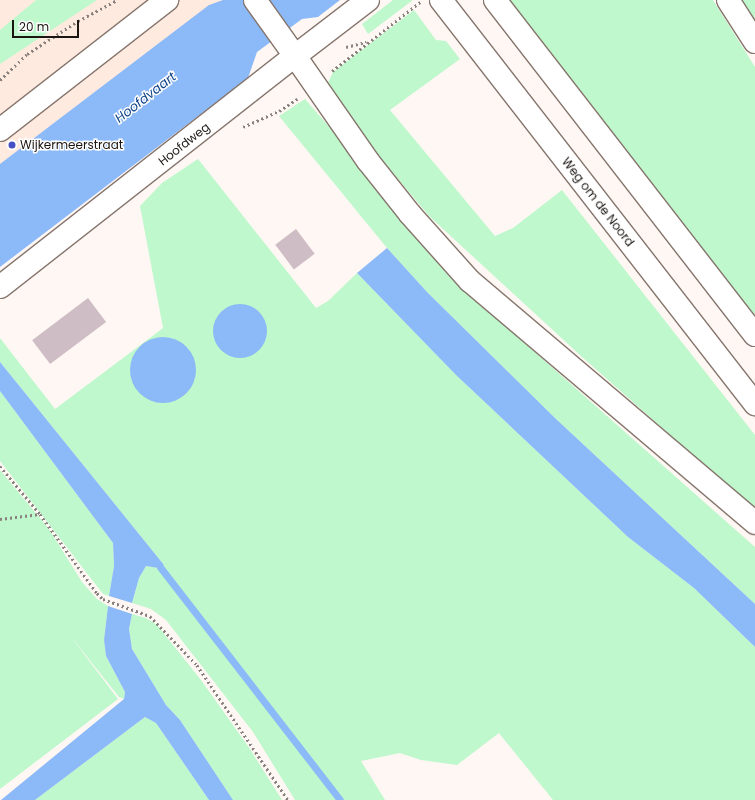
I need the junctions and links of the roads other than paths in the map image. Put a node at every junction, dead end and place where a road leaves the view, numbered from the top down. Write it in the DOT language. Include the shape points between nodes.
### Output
graph roads {
  1 [pos="167,0"];
  2 [pos="254,0"];
  3 [pos="368,0"];
  4 [pos="495,0"];
  5 [pos="728,0"];
  6 [pos="447,8"];
  7 [pos="755,42"];
  8 [pos="295,56"];
  9 [pos="0,130"];
  10 [pos="0,287"];
  11 [pos="755,335"];
  12 [pos="755,404"];
  13 [pos="755,523"];
  1 -- 9 [label="main road"];
  2 -- 8 [label="main road"];
  3 -- 8 [label="main road, Hoofdweg"];
  4 -- 11 [label="main road"];
  5 -- 7 [label="main road"];
  6 -- 12 [label="main road, Weg om de Noord"];
  8 -- 10 [label="main road, Hoofdweg"];
  8 -- 13 [label="main road" via="410,214 470,281"];
}
